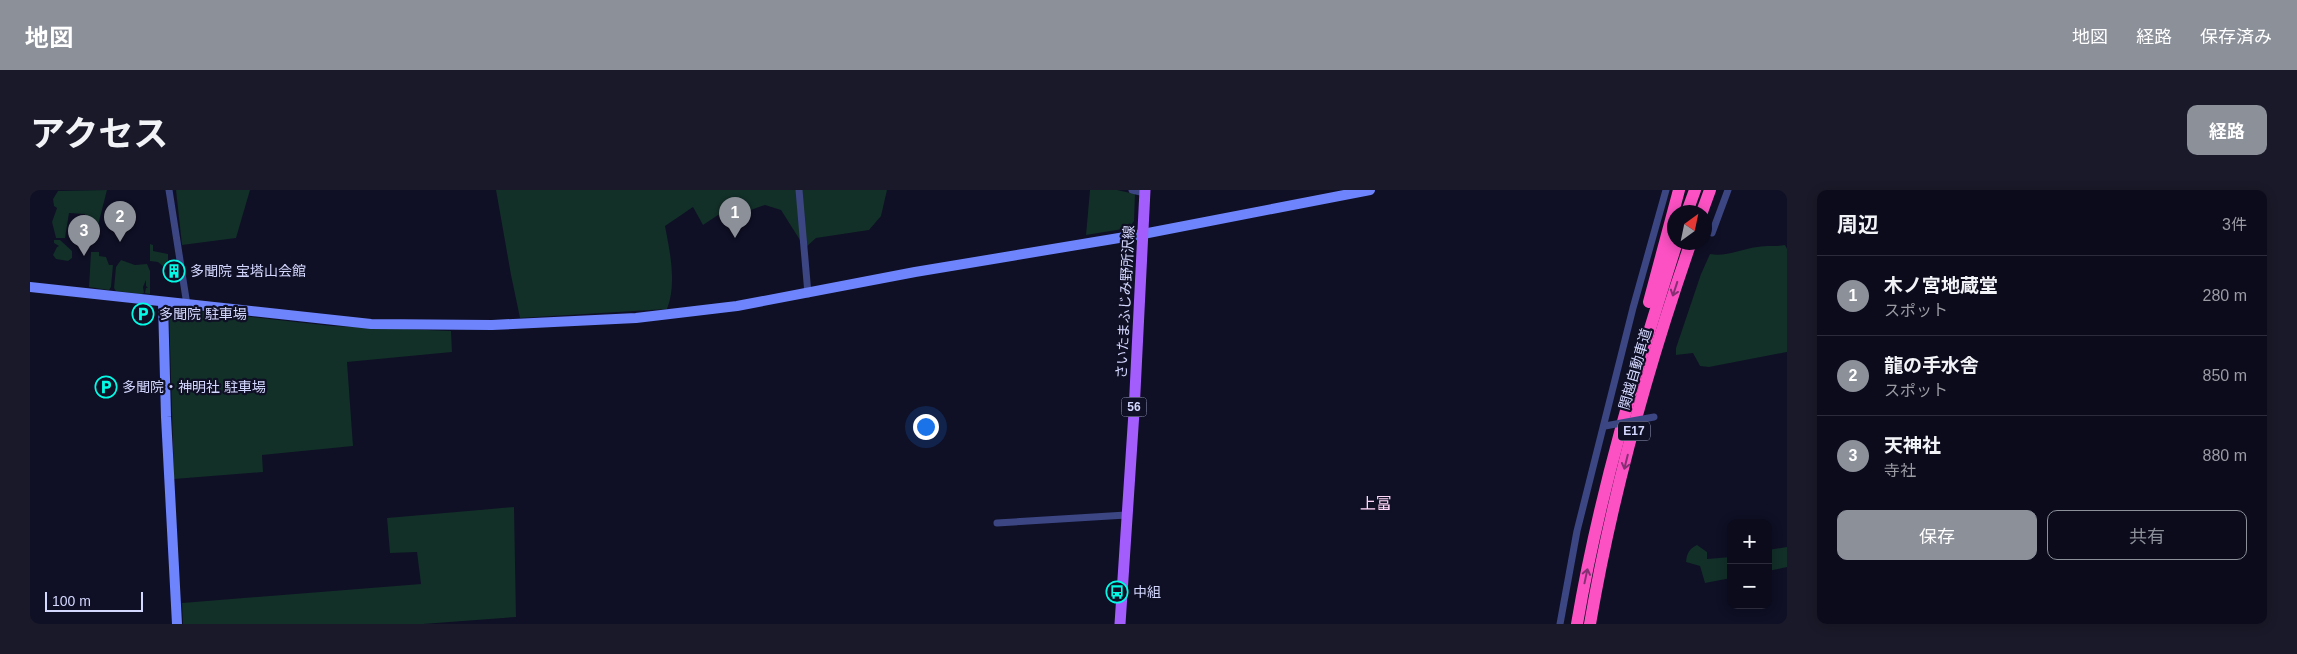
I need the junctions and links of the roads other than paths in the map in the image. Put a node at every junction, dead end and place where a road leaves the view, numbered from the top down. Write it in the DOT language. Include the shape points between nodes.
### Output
graph roads {
  1 [pos="170,190"];
  2 [pos="799,190"];
  3 [pos="1132,190"];
  4 [pos="1370,190"];
  5 [pos="1666,190"];
  6 [pos="1679,190"];
  7 [pos="1695,190"];
  8 [pos="1710,190"];
  9 [pos="1728,190"];
  10 [pos="1145,192"];
  11 [pos="1690,205"];
  12 [pos="1705,205"];
  13 [pos="1143,234"];
  14 [pos="1712,234"];
  15 [pos="1675,250"];
  16 [pos="1688,250"];
  17 [pos="30,287"];
  18 [pos="808,294"];
  19 [pos="163,302"];
  20 [pos="187,304"];
  21 [pos="1628,400"];
  22 [pos="1654,417"];
  23 [pos="1605,426"];
  24 [pos="1126,515"];
  25 [pos="997,524"];
  26 [pos="177,624"];
  27 [pos="1120,624"];
  28 [pos="1560,624"];
  29 [pos="1577,624"];
  30 [pos="1590,624"];
  1 -- 20 [label="street"];
  2 -- 18 [label="street"];
  3 -- 10 [label="street"];
  4 -- 13 [label="street"];
  5 -- 23 [label="street"];
  6 -- 21 [label="highway" via="1647,310"];
  7 -- 11 [label="highway"];
  8 -- 12 [label="highway"];
  9 -- 14 [label="street"];
  10 -- 13 [label="main road, さいたまふじみ野所沢線 / 56"];
  13 -- 18 [label="street" via="915,272"];
  13 -- 24 [label="main road, さいたまふじみ野所沢線 / 56"];
  15 -- 21 [label="highway, 関越自動車道 / E17"];
  16 -- 30 [label="highway, 関越自動車道 / E17, one-way" via="1641,402"];
  17 -- 19 [label="street"];
  18 -- 20 [label="street" via="676,315 492,325 361,323"];
  19 -- 20 [label="street"];
  19 -- 26 [label="street"];
  29 -- 21 [label="highway, 関越自動車道 / E17, one-way" via="1599,515"];
  22 -- 23 [label="street, bridge"];
  23 -- 28 [label="street" via="1578,531"];
  24 -- 25 [label="street"];
  24 -- 27 [label="main road, さいたまふじみ野所沢線 / 56"];
}
